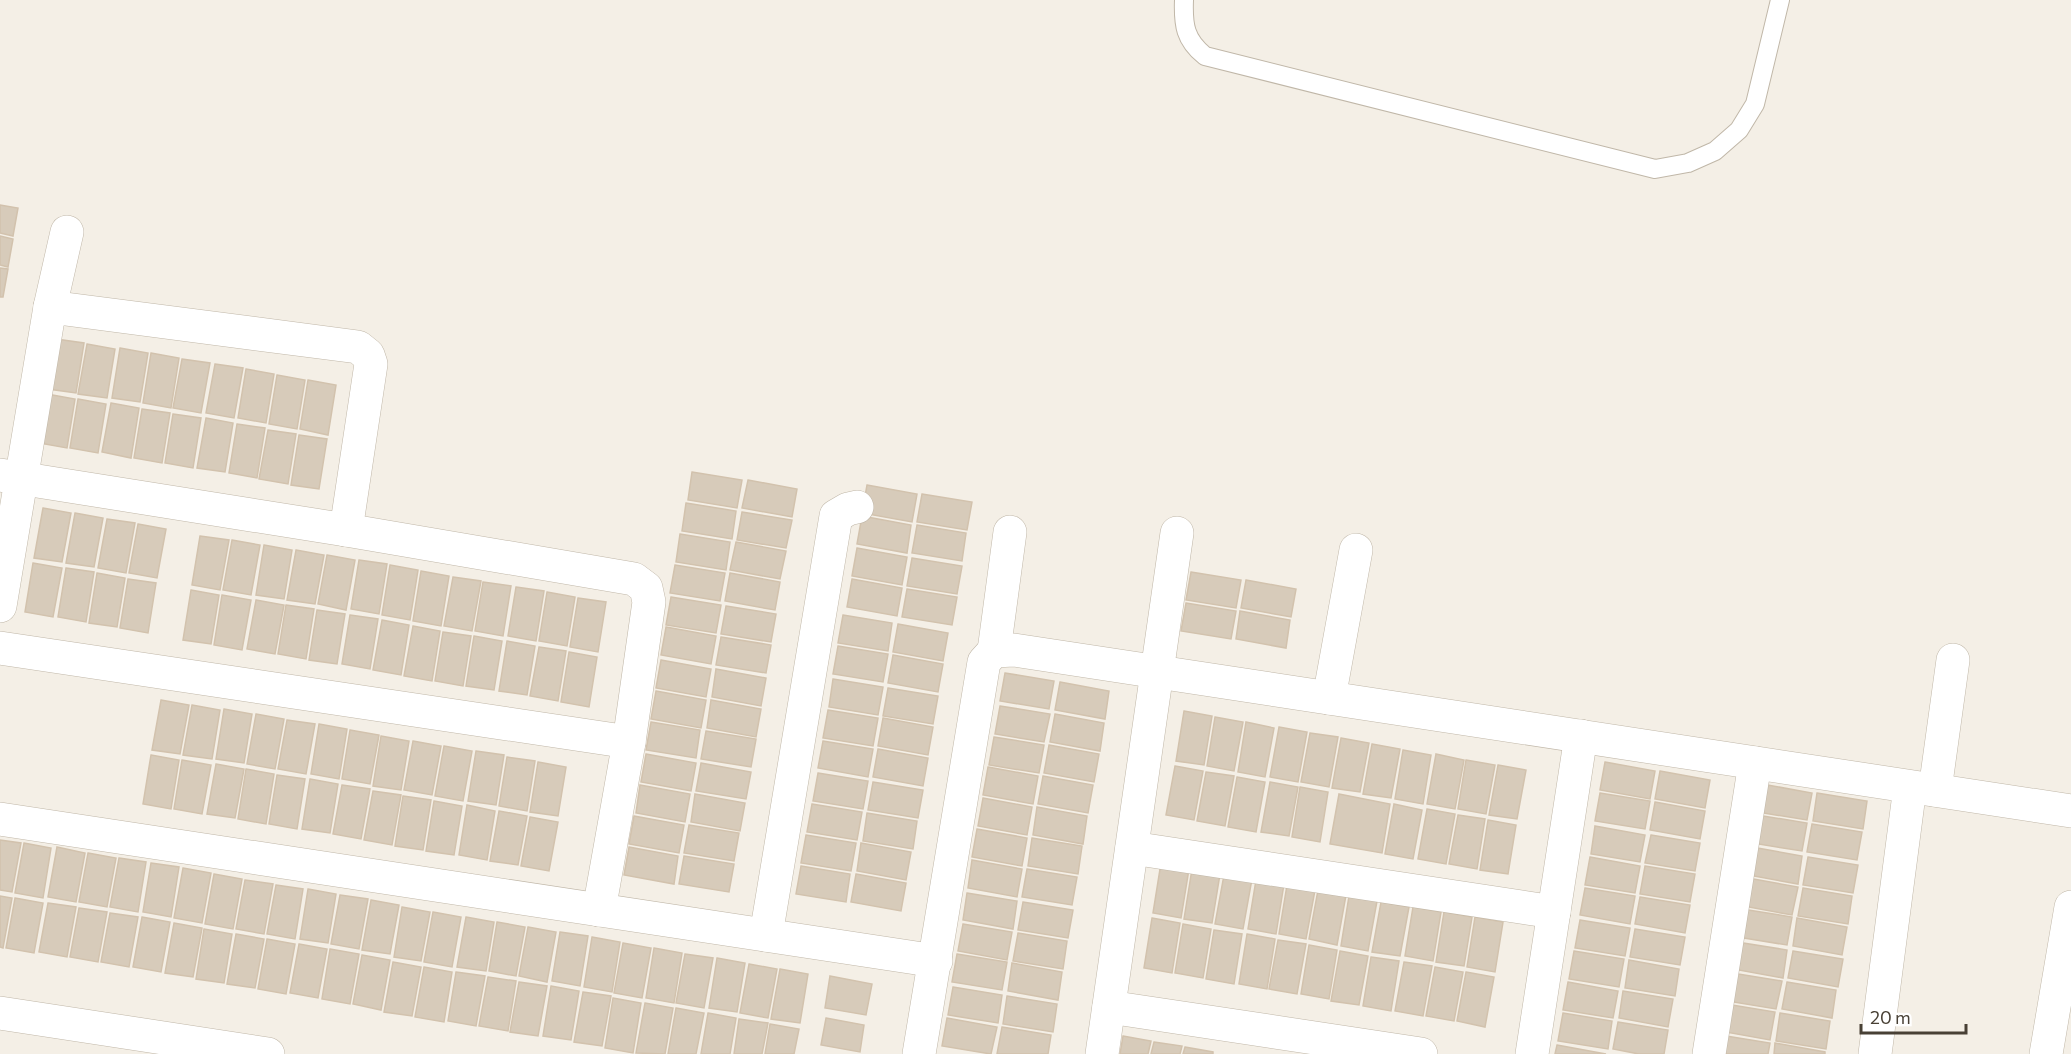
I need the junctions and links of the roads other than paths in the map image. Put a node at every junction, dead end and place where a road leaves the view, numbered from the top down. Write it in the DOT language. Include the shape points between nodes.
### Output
graph roads {
  1 [pos="1185,0"];
  2 [pos="1780,0"];
  3 [pos="67,232"];
  4 [pos="50,307"];
  5 [pos="10,477"];
  6 [pos="857,507"];
  7 [pos="346,530"];
  8 [pos="1010,532"];
  9 [pos="1177,533"];
  10 [pos="1356,550"];
  11 [pos="0,606"];
  12 [pos="0,648"];
  13 [pos="993,651"];
  14 [pos="1953,660"];
  15 [pos="1157,672"];
  16 [pos="1329,698"];
  17 [pos="1581,736"];
  18 [pos="628,742"];
  19 [pos="1755,763"];
  20 [pos="1923,789"];
  21 [pos="2071,811"];
  22 [pos="0,819"];
  23 [pos="1132,848"];
  24 [pos="2071,907"];
  25 [pos="599,910"];
  26 [pos="1554,912"];
  27 [pos="766,935"];
  28 [pos="936,961"];
  29 [pos="1108,1007"];
  30 [pos="2062,1007"];
  31 [pos="0,1012"];
  32 [pos="268,1054"];
  33 [pos="919,1054"];
  34 [pos="1102,1054"];
  35 [pos="1421,1054"];
  36 [pos="1532,1054"];
  37 [pos="1709,1054"];
  38 [pos="1875,1054"];
  39 [pos="2046,1054"];
  1 -- 2 [label="lane" via="1186,32 1193,46 1205,56 1655,169 1688,163 1715,151 1739,130 1755,104"];
  3 -- 4 [label="street"];
  4 -- 5 [label="street"];
  4 -- 7 [label="street" via="358,347 368,354 371,363"];
  5 -- 7 [label="street"];
  5 -- 11 [label="street"];
  6 -- 27 [label="street" via="836,516"];
  7 -- 18 [label="street" via="634,579 646,588 650,602"];
  8 -- 13 [label="street"];
  9 -- 15 [label="street"];
  10 -- 16 [label="street"];
  12 -- 18 [label="street"];
  13 -- 15 [label="street" via="1014,650"];
  13 -- 28 [label="street" via="984,662"];
  14 -- 20 [label="street"];
  15 -- 16 [label="street"];
  15 -- 23 [label="street"];
  16 -- 17 [label="street"];
  17 -- 19 [label="street"];
  17 -- 26 [label="street"];
  18 -- 25 [label="street"];
  19 -- 20 [label="street"];
  19 -- 37 [label="street"];
  20 -- 21 [label="street"];
  20 -- 38 [label="street"];
  22 -- 25 [label="street"];
  23 -- 26 [label="street"];
  23 -- 29 [label="street"];
  24 -- 30 [label="street"];
  25 -- 27 [label="street"];
  26 -- 36 [label="street"];
  27 -- 28 [label="street"];
  28 -- 33 [label="street"];
  29 -- 34 [label="street"];
  29 -- 35 [label="street"];
  30 -- 39 [label="street"];
  31 -- 32 [label="street"];
}
